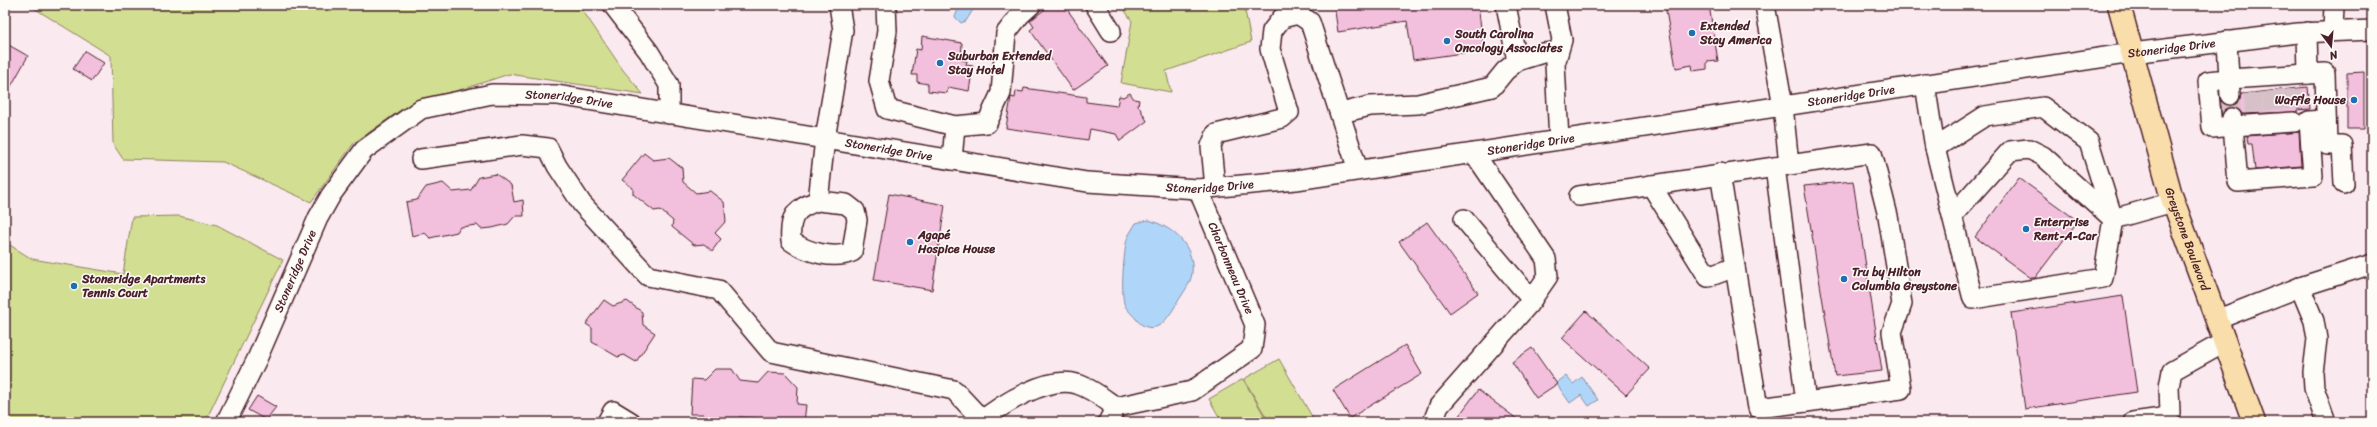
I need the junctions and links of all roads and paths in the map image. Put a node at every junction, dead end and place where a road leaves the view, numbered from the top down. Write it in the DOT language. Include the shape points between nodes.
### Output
graph roads {
  1 [pos="613,5"];
  2 [pos="839,5"];
  3 [pos="886,5"];
  4 [pos="1031,5"];
  5 [pos="1095,5"];
  6 [pos="1506,5"];
  7 [pos="1555,5"];
  8 [pos="1765,5"];
  9 [pos="2119,5"];
  10 [pos="2127,5"];
  11 [pos="2334,5"];
  12 [pos="2372,30"];
  13 [pos="1111,31"];
  14 [pos="2333,31"];
  15 [pos="2307,32"];
  16 [pos="2227,41"];
  17 [pos="1558,52"];
  18 [pos="2132,53"];
  19 [pos="1517,61"];
  20 [pos="2297,79"];
  21 [pos="1925,84"];
  22 [pos="2230,87"];
  23 [pos="1783,106"];
  24 [pos="1341,113"];
  25 [pos="669,114"];
  26 [pos="2295,118"];
  27 [pos="2233,122"];
  28 [pos="955,126"];
  29 [pos="824,139"];
  30 [pos="1559,140"];
  31 [pos="1935,148"];
  32 [pos="1474,153"];
  33 [pos="421,159"];
  34 [pos="952,160"];
  35 [pos="1782,166"];
  36 [pos="1358,170"];
  37 [pos="1720,173"];
  38 [pos="2344,184"];
  39 [pos="1651,185"];
  40 [pos="1206,188"];
  41 [pos="1579,196"];
  42 [pos="818,201"];
  43 [pos="2173,202"];
  44 [pos="1952,216"];
  45 [pos="2113,218"];
  46 [pos="1464,219"];
  47 [pos="2372,264"];
  48 [pos="1735,266"];
  49 [pos="2300,287"];
  50 [pos="1532,300"];
  51 [pos="2216,320"];
  52 [pos="2224,342"];
  53 [pos="1806,402"];
  54 [pos="1112,414"];
  55 [pos="610,417"];
  56 [pos="981,421"];
  57 [pos="226,422"];
  58 [pos="631,422"];
  59 [pos="1432,422"];
  60 [pos="2133,422"];
  61 [pos="2254,422"];
  62 [pos="2326,422"];
  1 -- 25 [label="street" via="649,52 669,85"];
  2 -- 29 [label="street" via="843,30"];
  3 -- 28 [label="street" via="887,31 879,82 888,108"];
  4 -- 28 [label="street" via="1006,33 1001,93 987,123"];
  5 -- 13 [label="street"];
  6 -- 19 [label="street"];
  7 -- 17 [label="street" via="1562,40"];
  8 -- 23 [label="street"];
  9 -- 18 [label="main road, Greystone Boulevard"];
  10 -- 18 [label="main road, Greystone Boulevard"];
  11 -- 14 [label="street"];
  12 -- 14 [label="street, Stoneridge Drive"];
  14 -- 15 [label="street, Stoneridge Drive"];
  15 -- 16 [label="street, Stoneridge Drive"];
  15 -- 20 [label="street"];
  16 -- 18 [label="street, Stoneridge Drive"];
  16 -- 22 [label="street"];
  17 -- 19 [label="street" via="1543,53"];
  17 -- 30 [label="street" via="1555,64"];
  18 -- 21 [label="street, Stoneridge Drive"];
  18 -- 43 [label="main road, Greystone Boulevard"];
  19 -- 24 [label="street" via="1492,87 1418,104 1370,106"];
  20 -- 22 [label="street" via="2272,84"];
  20 -- 26 [label="street" via="2325,73"];
  21 -- 23 [label="street, Stoneridge Drive"];
  21 -- 31 [label="street"];
  22 -- 27 [label="street" via="2208,81 2212,128"];
  23 -- 30 [label="street, Stoneridge Drive"];
  23 -- 35 [label="street"];
  24 -- 36 [label="street"];
  24 -- 40 [label="street, Charbonneau Drive" via="1310,22 1298,14 1282,18 1272,31 1270,49 1289,112 1282,118 1216,134 1211,146"];
  25 -- 29 [label="street, Stoneridge Drive"];
  25 -- 57 [label="street, Stoneridge Drive" via="557,95 492,94 421,109 364,150 330,195"];
  26 -- 27 [label="street"];
  26 -- 27 [label="street" via="2313,176 2238,182"];
  26 -- 38 [label="street" via="2327,145 2342,145"];
  28 -- 34 [label="street"];
  29 -- 34 [label="street, Stoneridge Drive"];
  29 -- 42 [label="street"];
  30 -- 32 [label="street, Stoneridge Drive"];
  31 -- 44 [label="street"];
  31 -- 45 [label="street" via="1985,116 2043,107 2089,142"];
  32 -- 36 [label="street, Stoneridge Drive"];
  32 -- 50 [label="street" via="1546,259 1548,276"];
  33 -- 56 [label="street" via="522,145 548,148 582,204 648,276 719,290 771,352 954,390"];
  34 -- 40 [label="street, Stoneridge Drive" via="1087,182"];
  35 -- 37 [label="street"];
  35 -- 53 [label="street"];
  35 -- 53 [label="street" via="1872,153 1888,216 1902,304 1892,332 1901,389"];
  36 -- 40 [label="street, Stoneridge Drive" via="1296,180"];
  37 -- 39 [label="street"];
  37 -- 48 [label="street"];
  39 -- 41 [label="street"];
  39 -- 48 [label="street" via="1708,276"];
  40 -- 54 [label="street, Charbonneau Drive" via="1255,325 1252,349 1192,391"];
  43 -- 45 [label="street"];
  43 -- 51 [label="main road, Greystone Boulevard"];
  44 -- 45 [label="street" via="2010,151 2029,149 2043,156"];
  44 -- 45 [label="street" via="1973,299 2103,278"];
  46 -- 50 [label="street"];
  47 -- 49 [label="street"];
  48 -- 53 [label="street" via="1758,408"];
  49 -- 51 [label="street"];
  49 -- 62 [label="street" via="2314,321 2317,339 2314,388"];
  50 -- 59 [label="street" via="1439,406"];
  51 -- 52 [label="main road, Greystone Boulevard"];
  52 -- 60 [label="street" via="2172,371 2169,386 2170,413 2162,418"];
  52 -- 61 [label="main road, Greystone Boulevard"];
  54 -- 56 [label="street" via="1077,384 1062,381 1030,391"];
  55 -- 58 [label="street"];
}
